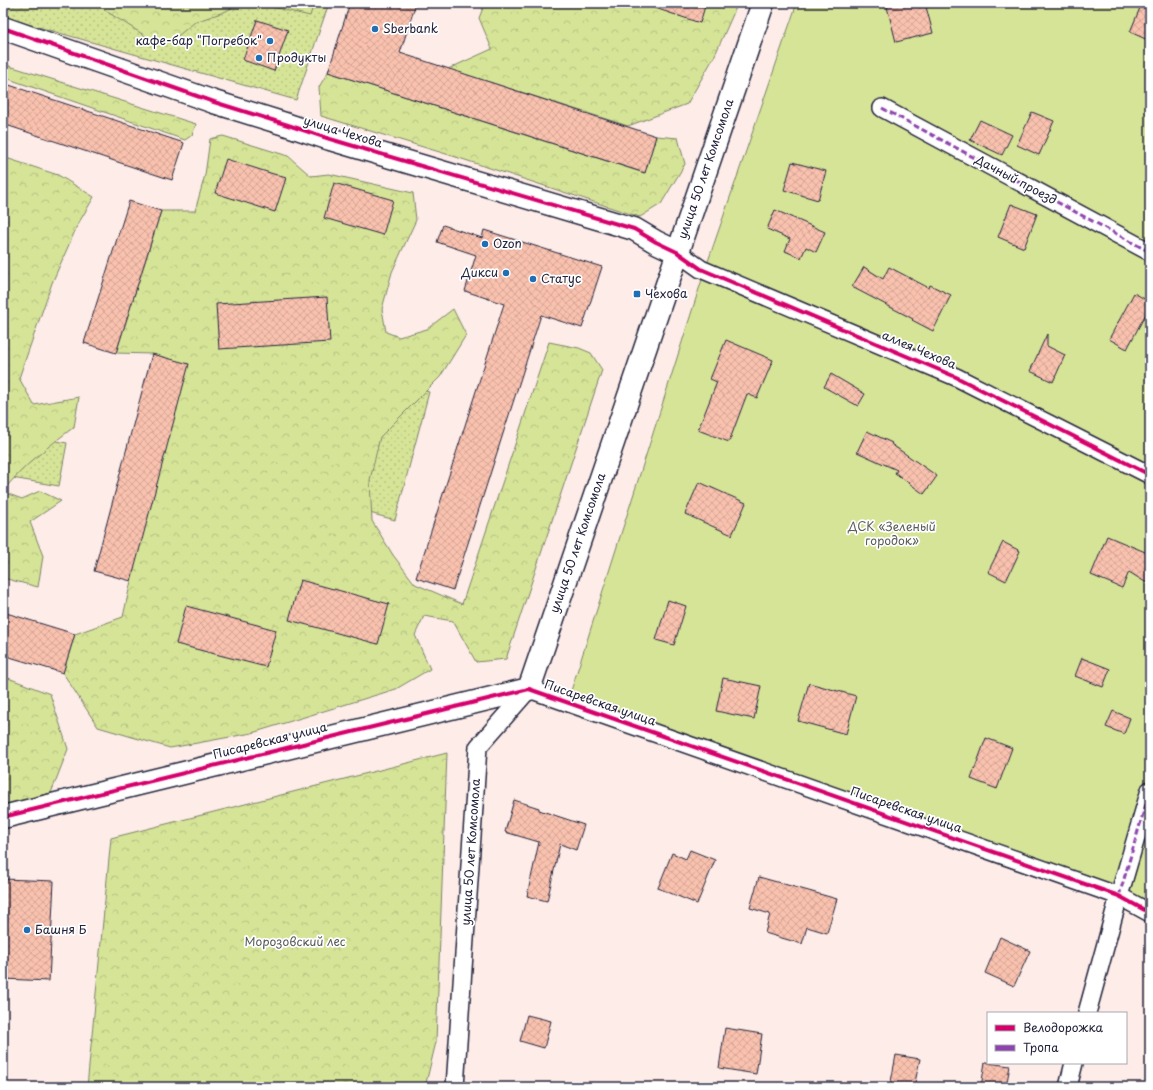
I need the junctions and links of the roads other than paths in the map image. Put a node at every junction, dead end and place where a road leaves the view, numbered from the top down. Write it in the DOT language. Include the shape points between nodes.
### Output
graph roads {
  1 [pos="763,3"];
  2 [pos="3,28"];
  3 [pos="882,108"];
  4 [pos="677,252"];
  5 [pos="1150,252"];
  6 [pos="1150,476"];
  7 [pos="528,689"];
  8 [pos="1150,790"];
  9 [pos="3,817"];
  10 [pos="1119,896"];
  11 [pos="1150,913"];
  12 [pos="1087,1012"];
  13 [pos="1074,1064"];
  14 [pos="455,1087"];
  15 [pos="1068,1087"];
  1 -- 4 [label="street, улица 50 лет Комсомола"];
  2 -- 4 [label="street, улица Чехова" via="214,102 330,139 634,229"];
  3 -- 5 [label="street, Дачный проезд"];
  4 -- 6 [label="street, аллея Чехова" via="701,269 956,377"];
  4 -- 7 [label="street, улица 50 лет Комсомола"];
  7 -- 9 [label="street, Писаревская улица"];
  7 -- 10 [label="street, Писаревская улица"];
  7 -- 14 [label="street, улица 50 лет Комсомола" via="478,747"];
  8 -- 10 [label="street"];
  10 -- 11 [label="street, Писаревская улица"];
  10 -- 12 [label="street"];
  13 -- 15 [label="street"];
}
